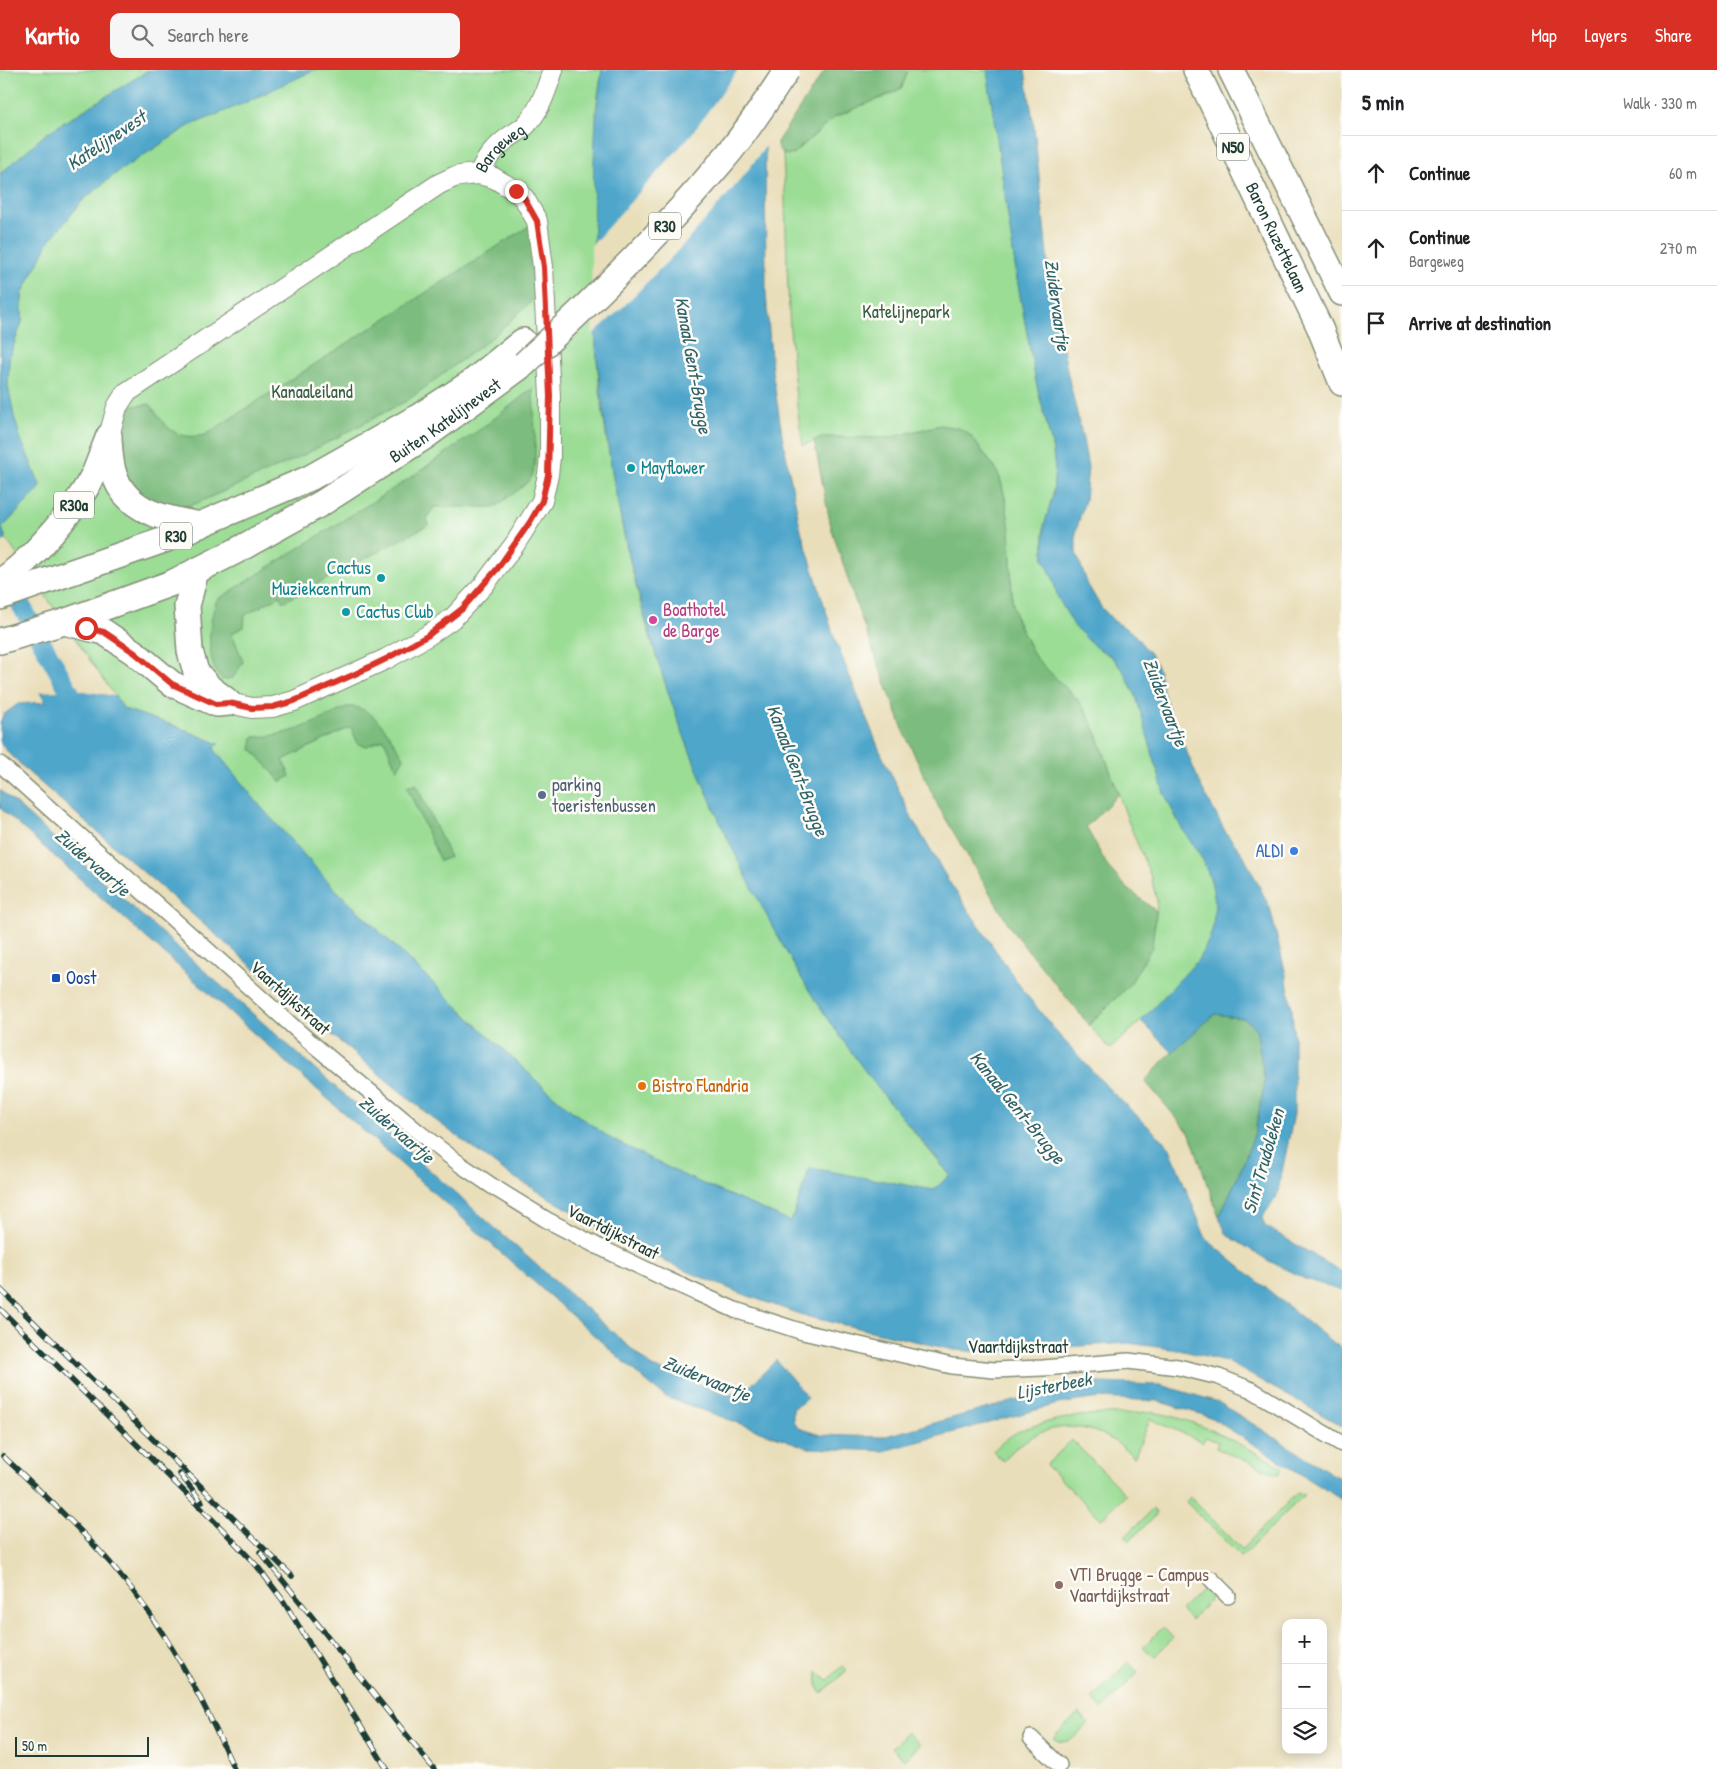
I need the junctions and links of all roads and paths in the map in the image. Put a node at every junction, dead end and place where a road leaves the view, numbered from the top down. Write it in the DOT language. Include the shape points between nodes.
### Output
graph roads {
  1 [pos="553,70"];
  2 [pos="768,70"];
  3 [pos="787,70"];
  4 [pos="1196,70"];
  5 [pos="1231,70"];
  6 [pos="479,174"];
  7 [pos="1342,293"];
  8 [pos="1319,326"];
  9 [pos="523,353"];
  10 [pos="1342,355"];
  11 [pos="1342,383"];
  12 [pos="109,436"];
  13 [pos="201,525"];
  14 [pos="196,571"];
  15 [pos="0,582"];
  16 [pos="0,597"];
  17 [pos="64,622"];
  18 [pos="4,640"];
  19 [pos="229,703"];
  20 [pos="0,764"];
  21 [pos="1342,1444"];
  22 [pos="1211,1578"];
  23 [pos="1228,1596"];
  24 [pos="1031,1738"];
  25 [pos="1059,1765"];
  1 -- 6 [label="street, Bargeweg" via="537,112 497,148"];
  2 -- 9 [label="main road, Buiten Katelijnevest / R30" via="686,181 571,298"];
  3 -- 9 [label="main road, Buiten Katelijnevest / R30, bridge" via="724,159 666,225 592,302"];
  4 -- 8 [label="main road, Baron Ruzettelaan / N50"];
  5 -- 7 [label="main road, Baron Ruzettelaan / N50"];
  6 -- 12 [label="street, R30a" via="454,177 439,184 137,385 126,393 117,407"];
  6 -- 19 [label="street, Bargeweg / R30a" via="494,178 516,191 524,198 537,221 544,267 550,396 549,466 542,501 483,586 453,618 427,636 386,659 294,701 252,708"];
  8 -- 10 [label="main road, Baron Ruzettelaan / N50"];
  8 -- 11 [label="main road, Baron Ruzettelaan / N50"];
  9 -- 13 [label="main road, Buiten Katelijnevest / R30" via="310,478"];
  9 -- 14 [label="main road, Buiten Katelijnevest / R30" via="426,436 322,503"];
  12 -- 13 [label="main road, R30a" via="115,477 133,502 146,512"];
  12 -- 15 [label="main road, R30a" via="94,472 68,513 23,564"];
  13 -- 16 [label="main road, Buiten Katelijnevest / R30"];
  14 -- 17 [label="main road, Buiten Katelijnevest / R30" via="172,583"];
  14 -- 19 [label="main road, R30a" via="187,606 190,651 196,672"];
  17 -- 18 [label="main road, Buiten Katelijnevest / R30"];
  17 -- 19 [label="main road, R30a" via="104,632 172,684 216,704"];
  20 -- 21 [label="street, Vaartdijkstraat" via="308,1040 417,1131 495,1188 597,1246 735,1310 803,1332 952,1366 994,1370 1128,1361 1178,1367 1219,1377 1252,1390"];
  22 -- 23 [label="street"];
  24 -- 25 [label="street"];
}
